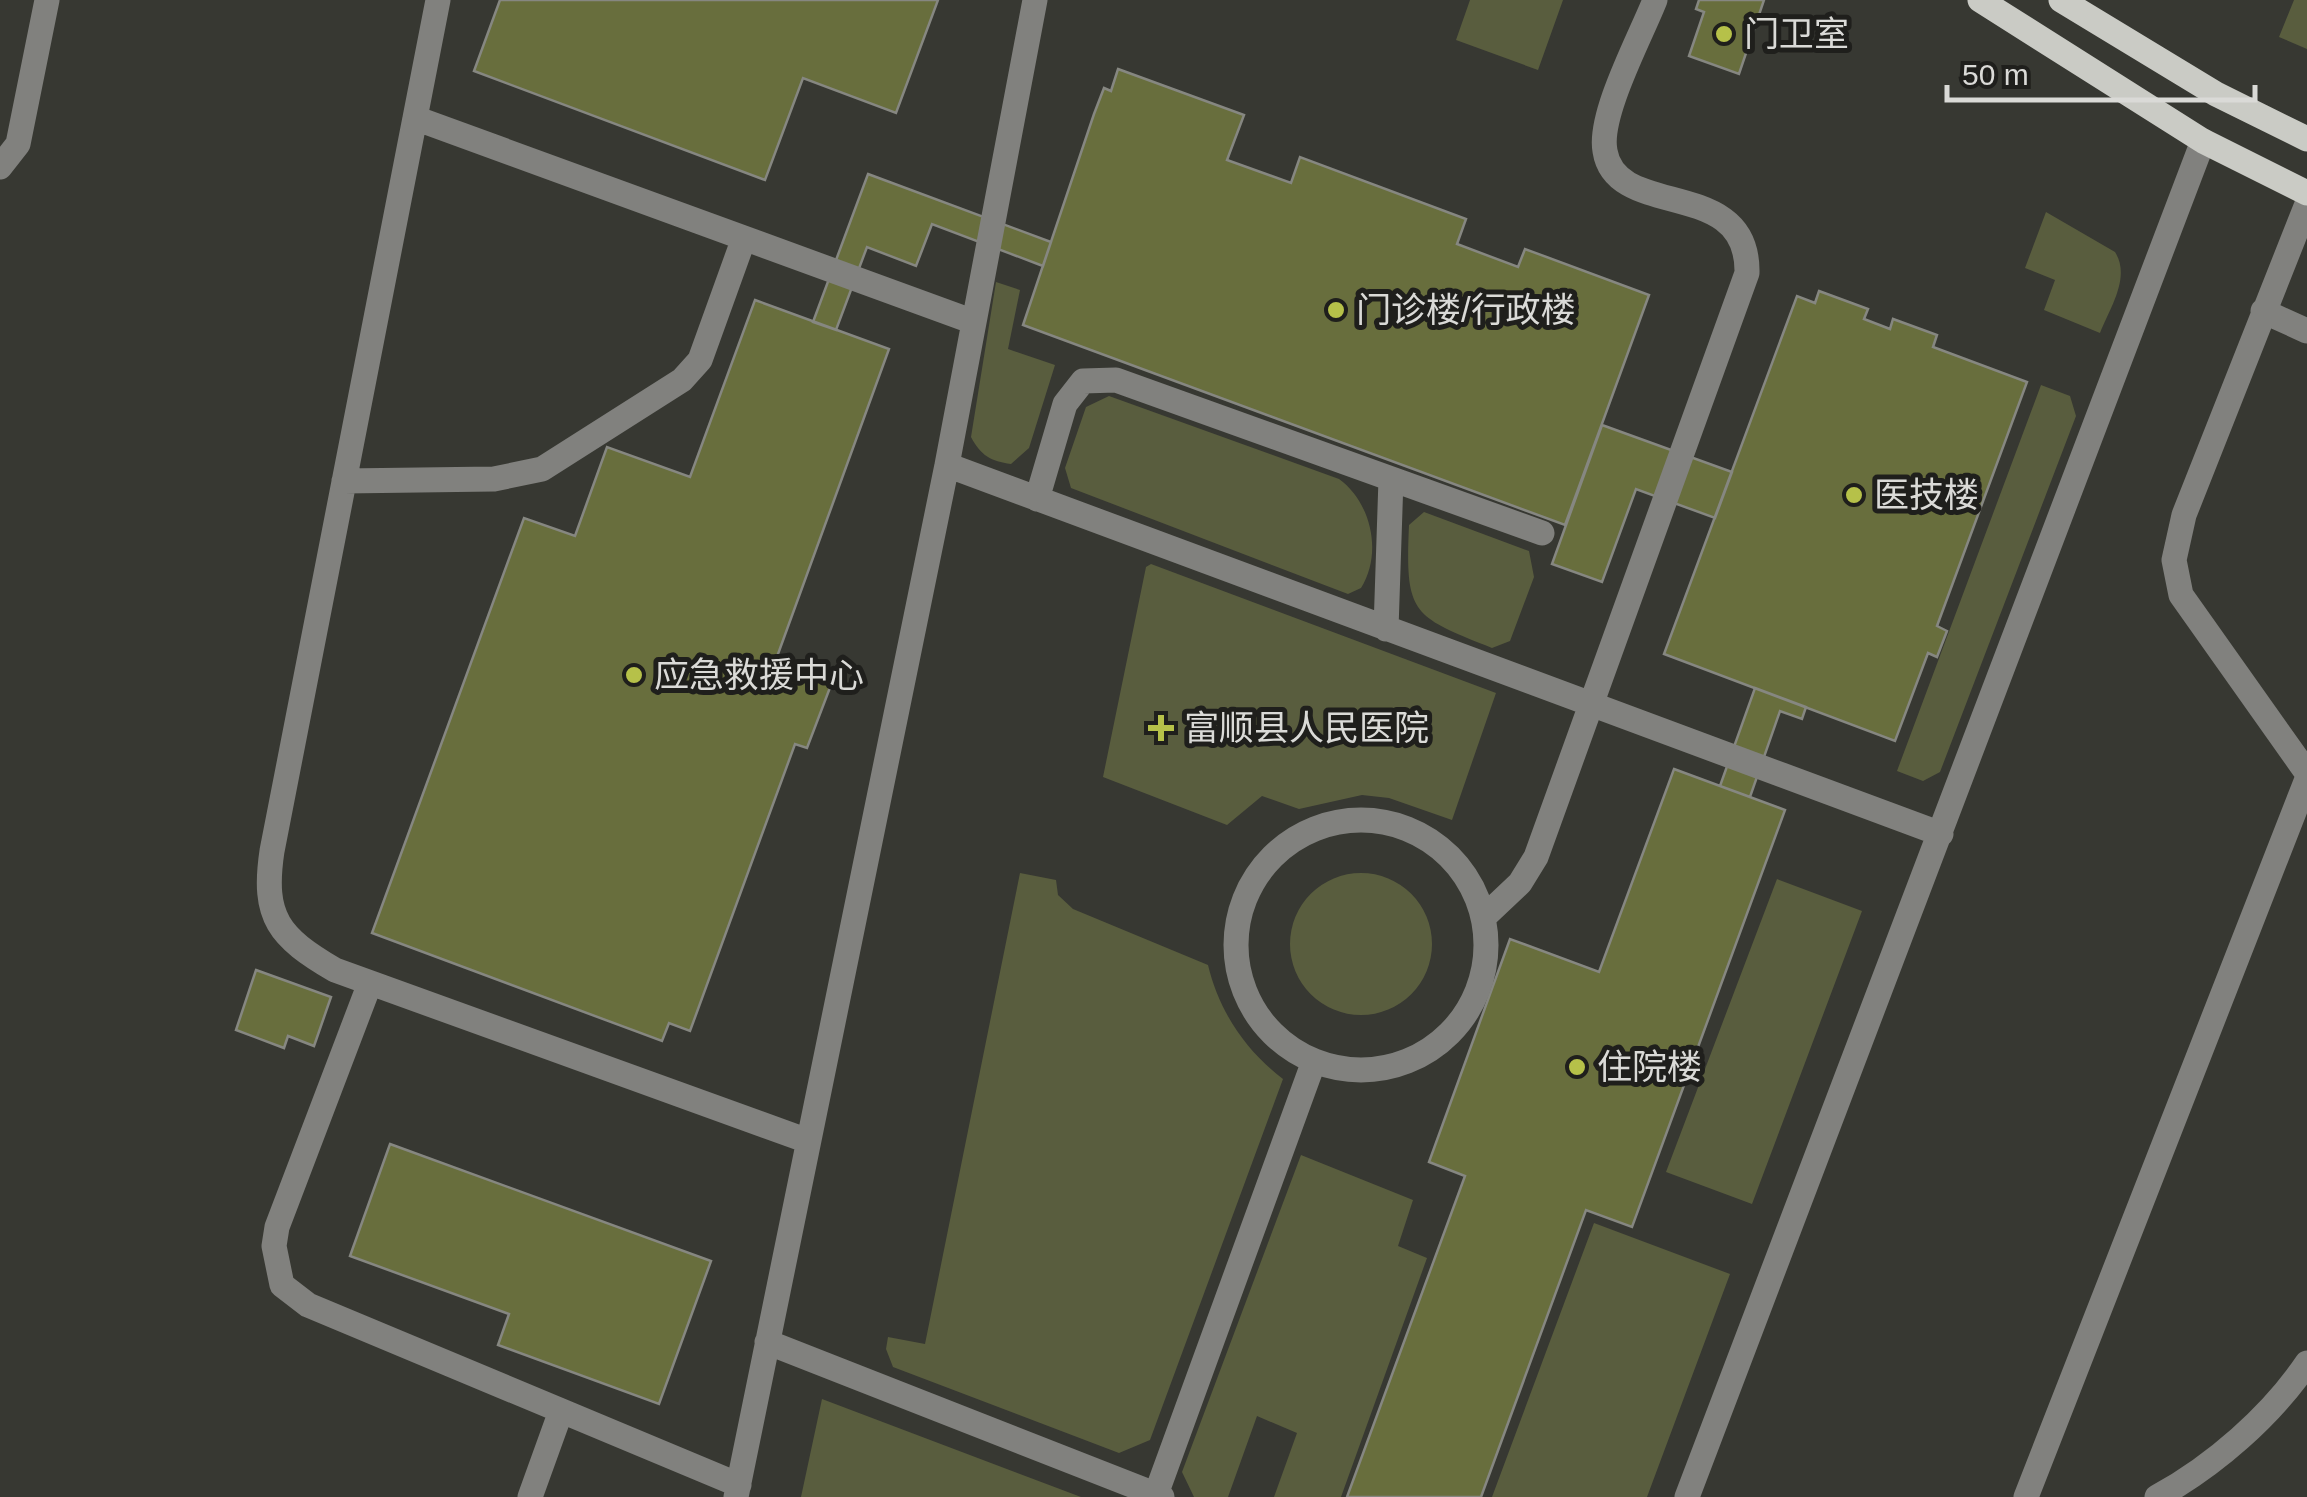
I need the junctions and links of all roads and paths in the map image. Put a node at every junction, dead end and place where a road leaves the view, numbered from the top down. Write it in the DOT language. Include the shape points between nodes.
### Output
graph roads {
  1 [pos="47,0"];
  2 [pos="438,0"];
  3 [pos="1035,0"];
  4 [pos="1655,0"];
  5 [pos="1980,0"];
  6 [pos="2061,0"];
  7 [pos="414,118"];
  8 [pos="2307,139"];
  9 [pos="2203,141"];
  10 [pos="0,167"];
  11 [pos="2307,193"];
  12 [pos="2307,204"];
  13 [pos="744,238"];
  14 [pos="2263,311"];
  15 [pos="974,322"];
  16 [pos="2307,331"];
  17 [pos="946,465"];
  18 [pos="1391,479"];
  19 [pos="344,481"];
  20 [pos="1037,499"];
  21 [pos="1542,532"];
  22 [pos="1386,629"];
  23 [pos="1594,706"];
  24 [pos="2307,776"];
  25 [pos="1940,834"];
  26 [pos="1484,918"];
  27 [pos="370,982"];
  28 [pos="1314,1061"];
  29 [pos="808,1140"];
  30 [pos="768,1342"];
  31 [pos="2307,1363"];
  32 [pos="562,1411"];
  33 [pos="737,1491"];
  34 [pos="1158,1495"];
  35 [pos="530,1497"];
  36 [pos="1688,1497"];
  37 [pos="2026,1497"];
  38 [pos="2158,1497"];
  1 -- 10 [label="lane" via="18,144"];
  2 -- 7 [label="lane"];
  3 -- 15 [label="lane"];
  4 -- 23 [label="lane" via="1605,127 1604,152 1624,182 1723,217 1741,234 1747,273"];
  5 -- 9 [label="main road"];
  6 -- 8 [label="main road" via="2216,94"];
  7 -- 13 [label="lane"];
  7 -- 19 [label="lane"];
  9 -- 11 [label="main road"];
  9 -- 25 [label="lane"];
  12 -- 14 [label="lane"];
  13 -- 15 [label="lane"];
  13 -- 19 [label="lane" via="700,360 682,380 542,469 494,478"];
  14 -- 16 [label="lane"];
  14 -- 24 [label="lane" via="2184,514 2174,560 2181,595"];
  15 -- 17 [label="lane"];
  17 -- 20 [label="lane"];
  17 -- 29 [label="lane"];
  18 -- 20 [label="lane" via="1116,380 1083,381 1065,404"];
  18 -- 21 [label="lane"];
  18 -- 22 [label="lane"];
  19 -- 27 [label="lane" via="268,901 295,947"];
  20 -- 22 [label="lane"];
  22 -- 23 [label="lane"];
  23 -- 25 [label="lane"];
  23 -- 26 [label="lane" via="1536,858"];
  24 -- 37 [label="lane"];
  25 -- 36 [label="lane"];
  26 -- 28 [label="lane" via="1485,960 1474,1000 1438,1044 1388,1068 1360,1071"];
  26 -- 28 [label="lane" via="1460,867 1416,832 1362,818 1334,822 1283,846 1256,877 1239,916 1238,972 1262,1023"];
  27 -- 29 [label="lane"];
  27 -- 32 [label="lane" via="277,1226 282,1285 308,1306"];
  28 -- 34 [label="lane"];
  29 -- 30 [label="lane"];
  30 -- 33 [label="lane"];
  30 -- 34 [label="lane"];
  31 -- 38 [label="lane" via="2239,1438"];
  32 -- 33 [label="lane"];
  32 -- 35 [label="lane"];
}
